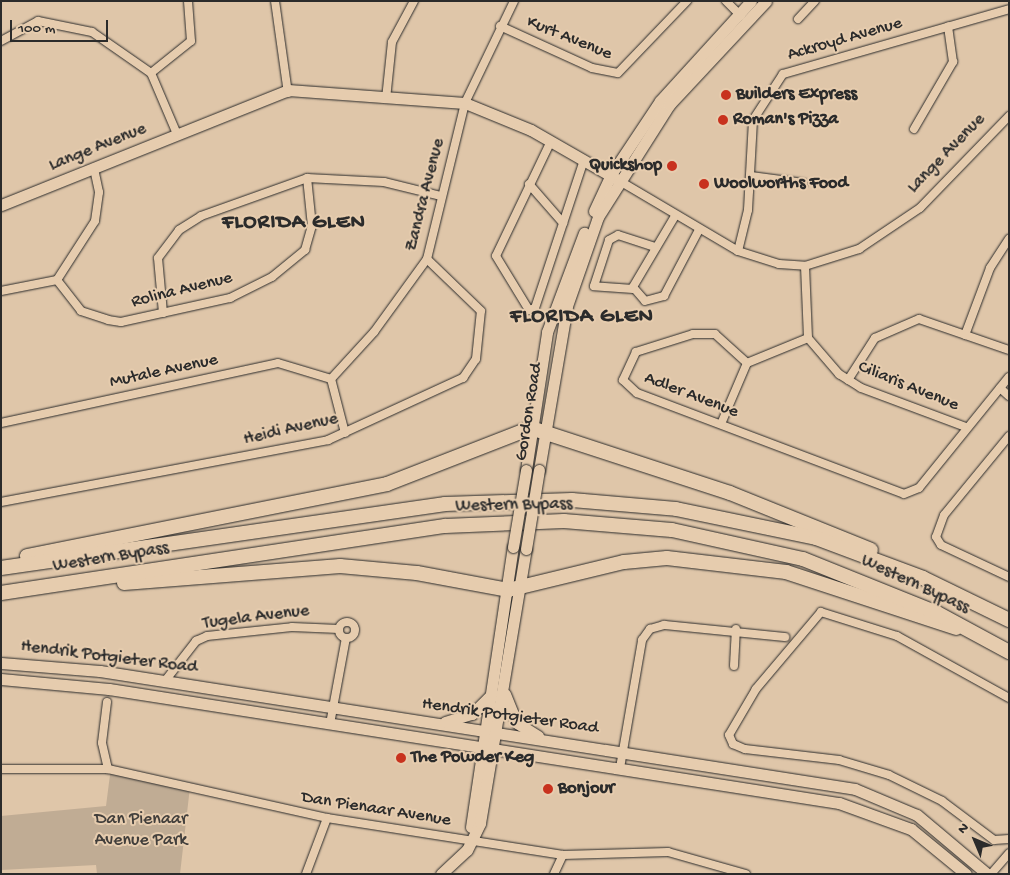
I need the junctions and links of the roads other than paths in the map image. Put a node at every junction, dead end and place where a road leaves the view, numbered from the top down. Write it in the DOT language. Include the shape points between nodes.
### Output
graph roads {
  1 [pos="188,1"];
  2 [pos="275,1"];
  3 [pos="414,1"];
  4 [pos="514,1"];
  5 [pos="687,1"];
  6 [pos="726,1"];
  7 [pos="751,1"];
  8 [pos="766,1"];
  9 [pos="816,1"];
  10 [pos="1009,9"];
  11 [pos="742,17"];
  12 [pos="798,19"];
  13 [pos="500,26"];
  14 [pos="948,26"];
  15 [pos="1,41"];
  16 [pos="151,73"];
  17 [pos="291,92"];
  18 [pos="388,97"];
  19 [pos="465,103"];
  20 [pos="1009,116"];
  21 [pos="914,128"];
  22 [pos="177,134"];
  23 [pos="551,141"];
  24 [pos="584,160"];
  25 [pos="94,168"];
  26 [pos="751,176"];
  27 [pos="307,178"];
  28 [pos="614,178"];
  29 [pos="804,182"];
  30 [pos="529,184"];
  31 [pos="442,196"];
  32 [pos="1,205"];
  33 [pos="675,216"];
  34 [pos="563,224"];
  35 [pos="699,230"];
  36 [pos="1009,239"];
  37 [pos="656,247"];
  38 [pos="738,250"];
  39 [pos="427,259"];
  40 [pos="805,266"];
  41 [pos="57,280"];
  42 [pos="633,289"];
  43 [pos="1,291"];
  44 [pos="163,314"];
  45 [pos="965,335"];
  46 [pos="808,338"];
  47 [pos="1007,350"];
  48 [pos="747,363"];
  49 [pos="1009,377"];
  50 [pos="331,379"];
  51 [pos="848,380"];
  52 [pos="1000,388"];
  53 [pos="1009,396"];
  54 [pos="1,423"];
  55 [pos="721,424"];
  56 [pos="966,427"];
  57 [pos="531,428"];
  58 [pos="545,432"];
  59 [pos="345,433"];
  60 [pos="1009,436"];
  61 [pos="1,502"];
  62 [pos="1,561"];
  63 [pos="1,568"];
  64 [pos="1009,577"];
  65 [pos="923,578"];
  66 [pos="44,587"];
  67 [pos="515,589"];
  68 [pos="1,593"];
  69 [pos="1009,620"];
  70 [pos="339,629"];
  71 [pos="736,629"];
  72 [pos="966,629"];
  73 [pos="785,637"];
  74 [pos="346,638"];
  75 [pos="1009,652"];
  76 [pos="1,663"];
  77 [pos="734,666"];
  78 [pos="1,679"];
  79 [pos="165,681"];
  80 [pos="504,690"];
  81 [pos="492,695"];
  82 [pos="1009,698"];
  83 [pos="107,702"];
  84 [pos="334,708"];
  85 [pos="418,722"];
  86 [pos="330,724"];
  87 [pos="491,733"];
  88 [pos="565,743"];
  89 [pos="488,747"];
  90 [pos="624,752"];
  91 [pos="620,768"];
  92 [pos="1,769"];
  93 [pos="108,769"];
  94 [pos="328,818"];
  95 [pos="1009,839"];
  96 [pos="470,840"];
  97 [pos="1009,853"];
  98 [pos="562,855"];
  99 [pos="306,874"];
  100 [pos="440,874"];
  101 [pos="554,874"];
  102 [pos="746,874"];
  103 [pos="966,874"];
  104 [pos="986,874"];
  105 [pos="991,874"];
  1 -- 16 [label="street" via="191,41"];
  2 -- 17 [label="street"];
  3 -- 18 [label="street" via="392,42"];
  4 -- 13 [label="street, Zandra Avenue"];
  5 -- 13 [label="street, Kurt Avenue" via="618,73 592,68"];
  6 -- 11 [label="street"];
  7 -- 11 [label="street, Gordon Road"];
  8 -- 11 [label="street, Gordon Road"];
  9 -- 12 [label="street"];
  10 -- 14 [label="street, Ackroyd Avenue"];
  11 -- 28 [label="street, Gordon Road" via="660,101"];
  13 -- 19 [label="street, Zandra Avenue"];
  14 -- 21 [label="street" via="953,62"];
  14 -- 26 [label="street, Ackroyd Avenue" via="783,74 756,112"];
  15 -- 16 [label="street" via="33,22 58,22 92,32"];
  16 -- 22 [label="street"];
  17 -- 18 [label="street, Lange Avenue"];
  17 -- 22 [label="street, Lange Avenue"];
  18 -- 19 [label="street, Lange Avenue"];
  19 -- 23 [label="street, Lange Avenue"];
  19 -- 31 [label="street, Zandra Avenue"];
  20 -- 40 [label="street, Lange Avenue" via="920,208 859,249"];
  22 -- 25 [label="street, Lange Avenue"];
  23 -- 24 [label="street, Lange Avenue"];
  23 -- 30 [label="street"];
  24 -- 28 [label="street, Lange Avenue"];
  24 -- 34 [label="street"];
  25 -- 32 [label="street, Lange Avenue"];
  25 -- 41 [label="street" via="99,192 95,221"];
  26 -- 29 [label="street"];
  26 -- 38 [label="street, Ackroyd Avenue"];
  27 -- 31 [label="street" via="384,182"];
  27 -- 44 [label="street" via="227,205 179,230 157,263"];
  27 -- 44 [label="street, Rolina Avenue" via="312,226 298,257 272,277 230,298"];
  28 -- 33 [label="street, Lange Avenue"];
  28 -- 57 [label="street, Gordon Road" via="553,313"];
  28 -- 58 [label="street, Gordon Road" via="576,273 560,339"];
  30 -- 34 [label="street"];
  30 -- 34 [label="street" via="496,256 529,310 535,308"];
  31 -- 39 [label="street, Zandra Avenue"];
  33 -- 35 [label="street, Lange Avenue"];
  33 -- 37 [label="street"];
  35 -- 38 [label="street, Lange Avenue"];
  35 -- 42 [label="street" via="661,299 645,301"];
  36 -- 45 [label="street" via="990,268"];
  37 -- 42 [label="street"];
  37 -- 42 [label="street" via="618,235 609,240 594,286"];
  38 -- 40 [label="street, Lange Avenue" via="779,264"];
  39 -- 50 [label="street, Zandra Avenue" via="374,332"];
  39 -- 59 [label="street, Heidi Avenue" via="481,311 479,344 471,370"];
  40 -- 46 [label="street"];
  41 -- 43 [label="street"];
  41 -- 44 [label="street, Rolina Avenue" via="73,304 94,317 122,322"];
  45 -- 47 [label="street"];
  45 -- 51 [label="street" via="925,320 906,323 869,344"];
  46 -- 48 [label="street"];
  46 -- 51 [label="street, Ciliaris Avenue"];
  48 -- 55 [label="street"];
  48 -- 55 [label="street, Adler Avenue" via="725,339 706,333 643,348 626,365 623,380 637,393"];
  49 -- 52 [label="street"];
  50 -- 54 [label="street, Mutale Avenue" via="278,363"];
  50 -- 59 [label="street"];
  51 -- 56 [label="street, Ciliaris Avenue"];
  52 -- 53 [label="street"];
  52 -- 56 [label="street"];
  55 -- 56 [label="street, Adler Avenue" via="899,493 918,488"];
  57 -- 58 [label="highway"];
  57 -- 62 [label="highway" via="380,486"];
  57 -- 67 [label="street, Gordon Road, bridge" via="513,547"];
  58 -- 65 [label="highway" via="818,526"];
  58 -- 67 [label="street, Gordon Road, bridge" via="526,549"];
  59 -- 61 [label="street, Heidi Avenue" via="118,482"];
  60 -- 64 [label="street" via="944,515 936,537 941,545"];
  63 -- 65 [label="highway, Western Bypass" via="445,504 563,500 676,509 760,523 816,538"];
  65 -- 69 [label="highway, Western Bypass"];
  66 -- 67 [label="highway" via="340,566 417,573"];
  66 -- 68 [label="highway, Western Bypass"];
  66 -- 72 [label="highway, Western Bypass" via="445,526 564,521 672,530 803,559 855,577"];
  67 -- 72 [label="highway" via="624,562 710,560 786,572 926,621"];
  67 -- 80 [label="street, Gordon Road"];
  67 -- 81 [label="street, Gordon Road"];
  70 -- 74 [label="street"];
  70 -- 74 [label="street, Tugela Avenue" via="346,622 354,625 354,634"];
  70 -- 79 [label="street, Tugela Avenue" via="292,626 207,636 196,641"];
  71 -- 73 [label="street"];
  71 -- 77 [label="street"];
  71 -- 90 [label="street" via="664,625 650,629 642,640"];
  72 -- 75 [label="highway, Western Bypass"];
  74 -- 84 [label="street, Tugela Avenue"];
  76 -- 79 [label="street, Hendrik Potgieter Road"];
  78 -- 86 [label="street, Hendrik Potgieter Road" via="109,689"];
  79 -- 84 [label="street, Hendrik Potgieter Road"];
  80 -- 87 [label="street, Gordon Road"];
  80 -- 88 [label="street" via="511,714 522,728"];
  81 -- 85 [label="street" via="464,719"];
  81 -- 87 [label="street, Gordon Road"];
  82 -- 95 [label="street" via="897,636 821,612 756,689 729,735 733,744 745,749 839,760 889,775 942,801 994,840"];
  83 -- 93 [label="street" via="102,743"];
  84 -- 85 [label="street, Hendrik Potgieter Road"];
  84 -- 86 [label="street, Tugela Avenue"];
  85 -- 87 [label="street, Hendrik Potgieter Road"];
  86 -- 89 [label="street, Hendrik Potgieter Road"];
  87 -- 88 [label="street, Hendrik Potgieter Road"];
  87 -- 89 [label="street, Gordon Road"];
  88 -- 90 [label="street, Hendrik Potgieter Road"];
  89 -- 91 [label="street, Hendrik Potgieter Road"];
  89 -- 96 [label="street, Gordon Road"];
  90 -- 91 [label="street"];
  90 -- 104 [label="street, Hendrik Potgieter Road" via="855,790 917,815"];
  91 -- 103 [label="street, Hendrik Potgieter Road" via="867,810 928,840"];
  92 -- 93 [label="street, Dan Pienaar Avenue"];
  93 -- 94 [label="street, Dan Pienaar Avenue"];
  94 -- 96 [label="street, Dan Pienaar Avenue"];
  94 -- 99 [label="street"];
  96 -- 98 [label="street, Dan Pienaar Avenue"];
  96 -- 100 [label="street"];
  97 -- 105 [label="street"];
  98 -- 101 [label="street"];
  98 -- 102 [label="street, Dan Pienaar Avenue" via="668,852"];
}
